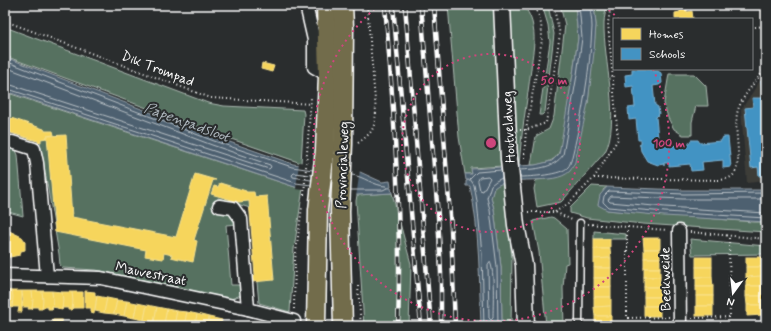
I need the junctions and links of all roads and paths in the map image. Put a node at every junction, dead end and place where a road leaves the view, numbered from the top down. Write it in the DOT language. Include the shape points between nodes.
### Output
graph roads {
  1 [pos="306,5"];
  2 [pos="326,5"];
  3 [pos="343,5"];
  4 [pos="367,5"];
  5 [pos="502,5"];
  6 [pos="533,5"];
  7 [pos="553,5"];
  8 [pos="611,5"];
  9 [pos="5,20"];
  10 [pos="766,26"];
  11 [pos="755,27"];
  12 [pos="766,59"];
  13 [pos="766,71"];
  14 [pos="763,72"];
  15 [pos="328,75"];
  16 [pos="311,96"];
  17 [pos="311,104"];
  18 [pos="526,130"];
  19 [pos="12,142"];
  20 [pos="350,145"];
  21 [pos="517,157"];
  22 [pos="594,178"];
  23 [pos="219,206"];
  24 [pos="528,212"];
  25 [pos="555,212"];
  26 [pos="580,223"];
  27 [pos="516,225"];
  28 [pos="679,231"];
  29 [pos="766,239"];
  30 [pos="5,275"];
  31 [pos="47,276"];
  32 [pos="248,309"];
  33 [pos="294,321"];
  34 [pos="316,326"];
  35 [pos="343,326"];
  36 [pos="516,326"];
  37 [pos="526,326"];
  38 [pos="579,326"];
  39 [pos="680,326"];
  1 -- 15 [label="street" via="314,40 314,67"];
  2 -- 15 [label="main road, Provincialeweg"];
  3 -- 20 [label="main road, Provincialeweg"];
  4 -- 20 [label="path" via="376,112 374,127 367,136"];
  5 -- 21 [label="street, Houtveldweg"];
  6 -- 18 [label="path" via="542,26 542,40"];
  7 -- 18 [label="path, Houtveldweg" via="560,34 546,123"];
  8 -- 22 [label="path" via="608,23 618,139"];
  9 -- 17 [label="path, Dik Trompad" via="211,98"];
  10 -- 11 [label="path"];
  12 -- 14 [label="path"];
  13 -- 14 [label="path"];
  14 -- 22 [label="path" via="738,110 735,120 738,166 728,179"];
  15 -- 34 [label="main road, Provincialeweg" via="325,150 318,210"];
  16 -- 17 [label="path"];
  17 -- 33 [label="path" via="295,260"];
  18 -- 21 [label="path"];
  19 -- 31 [label="street" via="34,149"];
  20 -- 35 [label="main road, Provincialeweg" via="340,211"];
  21 -- 27 [label="street, Houtveldweg" via="512,192"];
  22 -- 25 [label="path" via="569,203"];
  23 -- 32 [label="street" via="233,208 241,219"];
  24 -- 25 [label="path"];
  25 -- 26 [label="path"];
  26 -- 28 [label="path"];
  26 -- 38 [label="lane"];
  27 -- 36 [label="street, Houtveldweg"];
  27 -- 37 [label="street, Houtveldweg" via="524,265"];
  28 -- 29 [label="path"];
  28 -- 39 [label="street, Beekweide"];
  30 -- 31 [label="street, Mauvestraat"];
  31 -- 32 [label="street, Mauvestraat" via="101,278"];
  32 -- 33 [label="street, Mauvestraat"];
}
